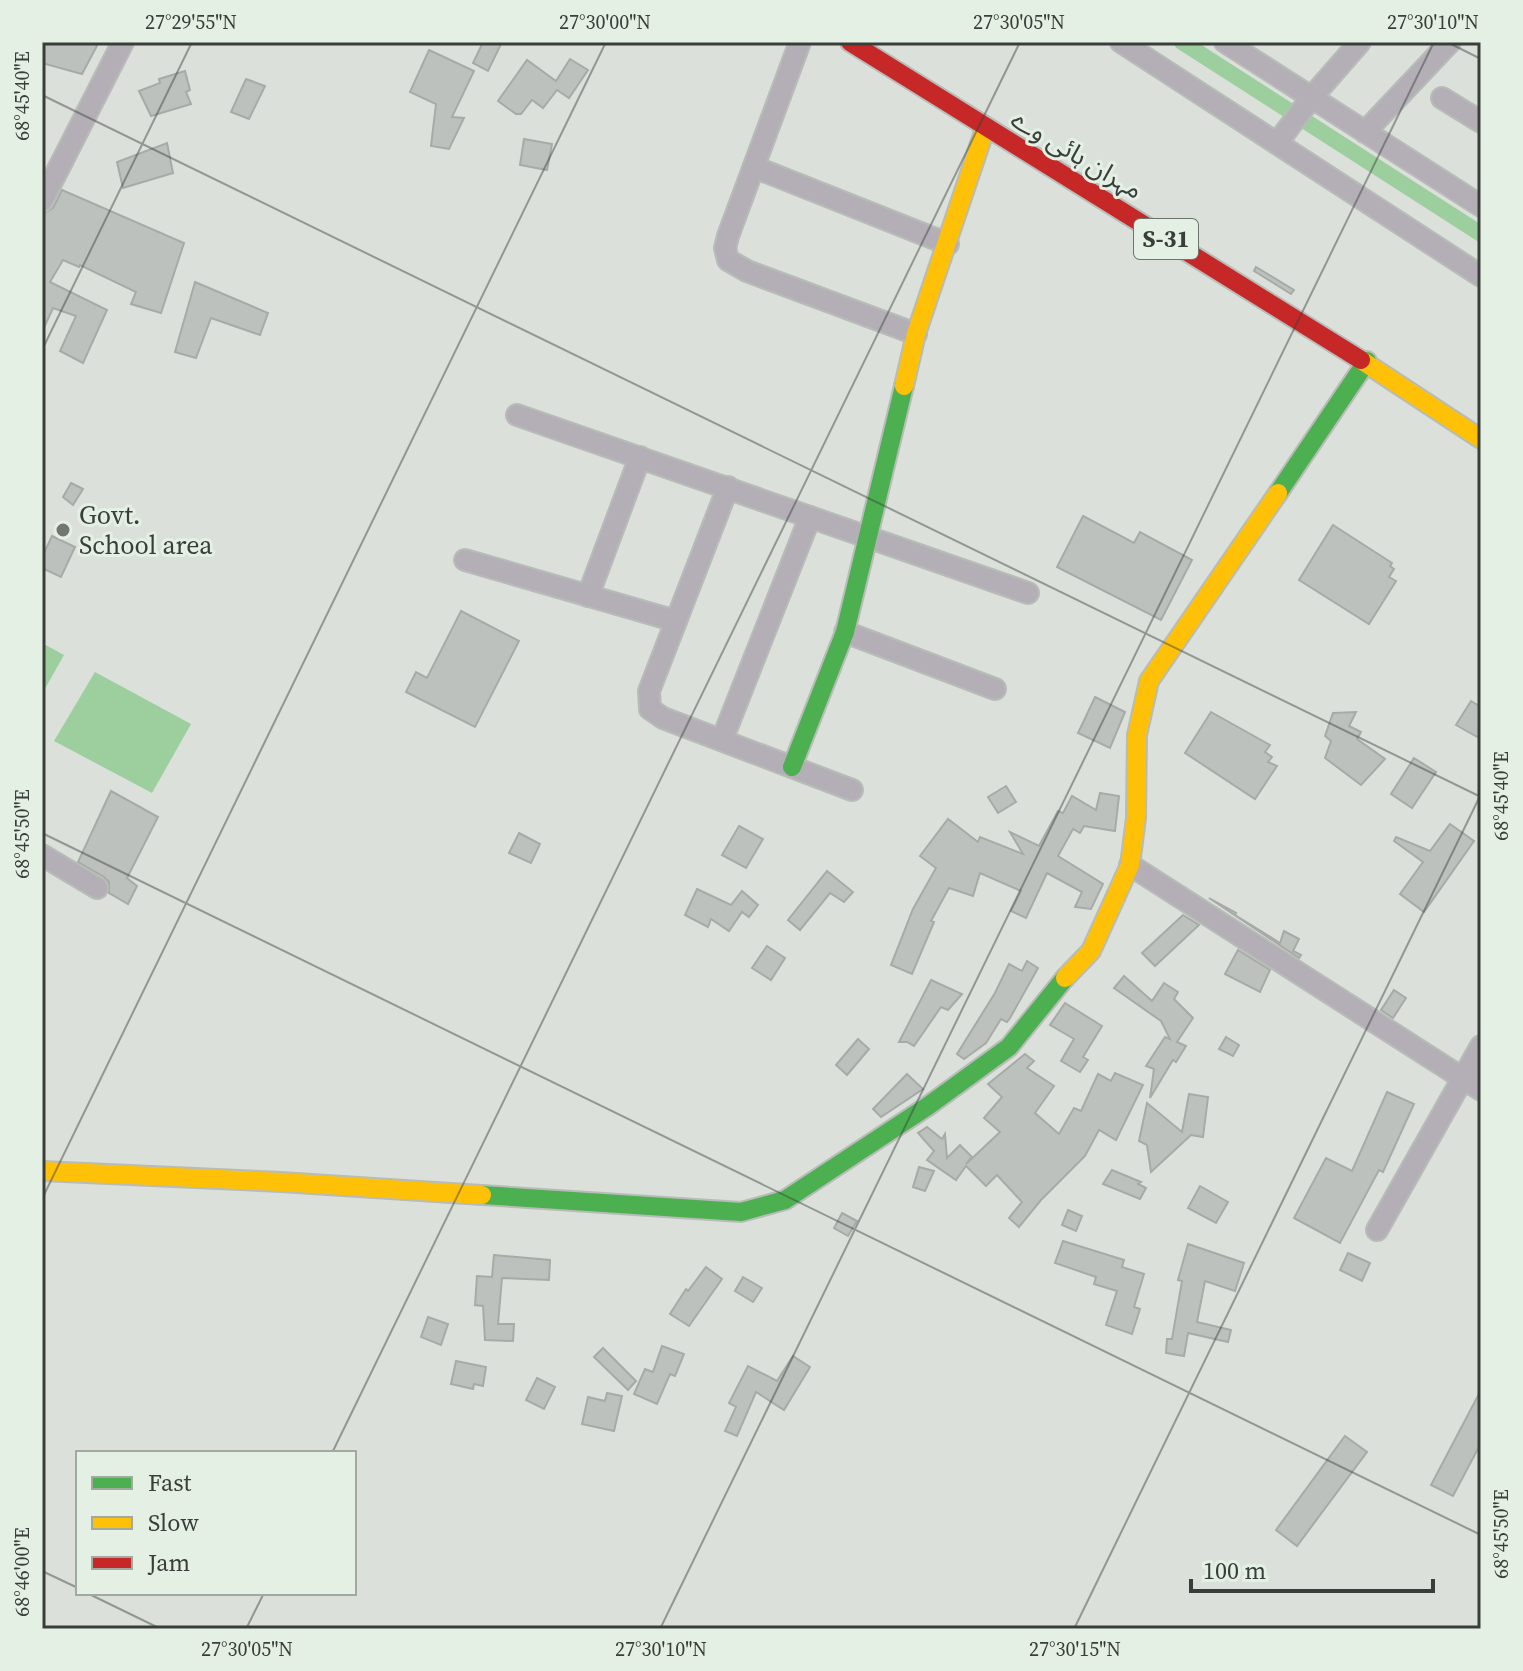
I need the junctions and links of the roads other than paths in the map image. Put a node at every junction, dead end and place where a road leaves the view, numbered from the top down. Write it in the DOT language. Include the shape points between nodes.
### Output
graph roads {
  1 [pos="123,42"];
  2 [pos="800,42"];
  3 [pos="850,42"];
  4 [pos="1121,42"];
  5 [pos="1225,42"];
  6 [pos="1360,42"];
  7 [pos="1450,42"];
  8 [pos="1442,98"];
  9 [pos="1307,103"];
  10 [pos="1481,122"];
  11 [pos="985,129"];
  12 [pos="1365,132"];
  13 [pos="1283,135"];
  14 [pos="754,167"];
  15 [pos="42,201"];
  16 [pos="1481,206"];
  17 [pos="948,244"];
  18 [pos="1481,276"];
  19 [pos="916,334"];
  20 [pos="1367,361"];
  21 [pos="517,415"];
  22 [pos="1481,439"];
  23 [pos="640,457"];
  24 [pos="728,487"];
  25 [pos="810,517"];
  26 [pos="870,536"];
  27 [pos="465,560"];
  28 [pos="1028,593"];
  29 [pos="588,596"];
  30 [pos="676,621"];
  31 [pos="845,632"];
  32 [pos="995,689"];
  33 [pos="722,740"];
  34 [pos="792,767"];
  35 [pos="852,790"];
  36 [pos="42,855"];
  37 [pos="1130,865"];
  38 [pos="97,888"];
  39 [pos="1481,1046"];
  40 [pos="1462,1078"];
  41 [pos="1481,1090"];
  42 [pos="42,1171"];
  43 [pos="1377,1230"];
  1 -- 15 [label="street"];
  2 -- 14 [label="street"];
  3 -- 11 [label="street, مہران ہائی وے / S-31"];
  4 -- 13 [label="street"];
  5 -- 9 [label="street"];
  6 -- 9 [label="street"];
  7 -- 12 [label="street"];
  8 -- 10 [label="street"];
  9 -- 12 [label="street"];
  9 -- 13 [label="street"];
  11 -- 17 [label="street"];
  11 -- 20 [label="street, مہران ہائی وے / S-31"];
  12 -- 16 [label="street"];
  13 -- 18 [label="street"];
  14 -- 17 [label="street"];
  14 -- 19 [label="street" via="728,236 728,260"];
  17 -- 19 [label="street"];
  19 -- 26 [label="street"];
  20 -- 22 [label="street, مہران ہائی وے / S-31"];
  20 -- 37 [label="street" via="1149,681 1137,735"];
  21 -- 23 [label="street"];
  23 -- 24 [label="street"];
  23 -- 29 [label="street"];
  24 -- 25 [label="street"];
  24 -- 30 [label="street"];
  25 -- 26 [label="street"];
  25 -- 33 [label="street"];
  26 -- 28 [label="street"];
  26 -- 31 [label="street"];
  27 -- 29 [label="street"];
  29 -- 30 [label="street"];
  30 -- 33 [label="street" via="649,691 650,709"];
  31 -- 32 [label="street"];
  31 -- 34 [label="street"];
  33 -- 34 [label="street"];
  34 -- 35 [label="street"];
  36 -- 38 [label="street"];
  37 -- 40 [label="street"];
  37 -- 42 [label="street" via="1091,951 1009,1047 785,1200 741,1212"];
  39 -- 40 [label="street"];
  40 -- 41 [label="street"];
  40 -- 43 [label="street"];
}
